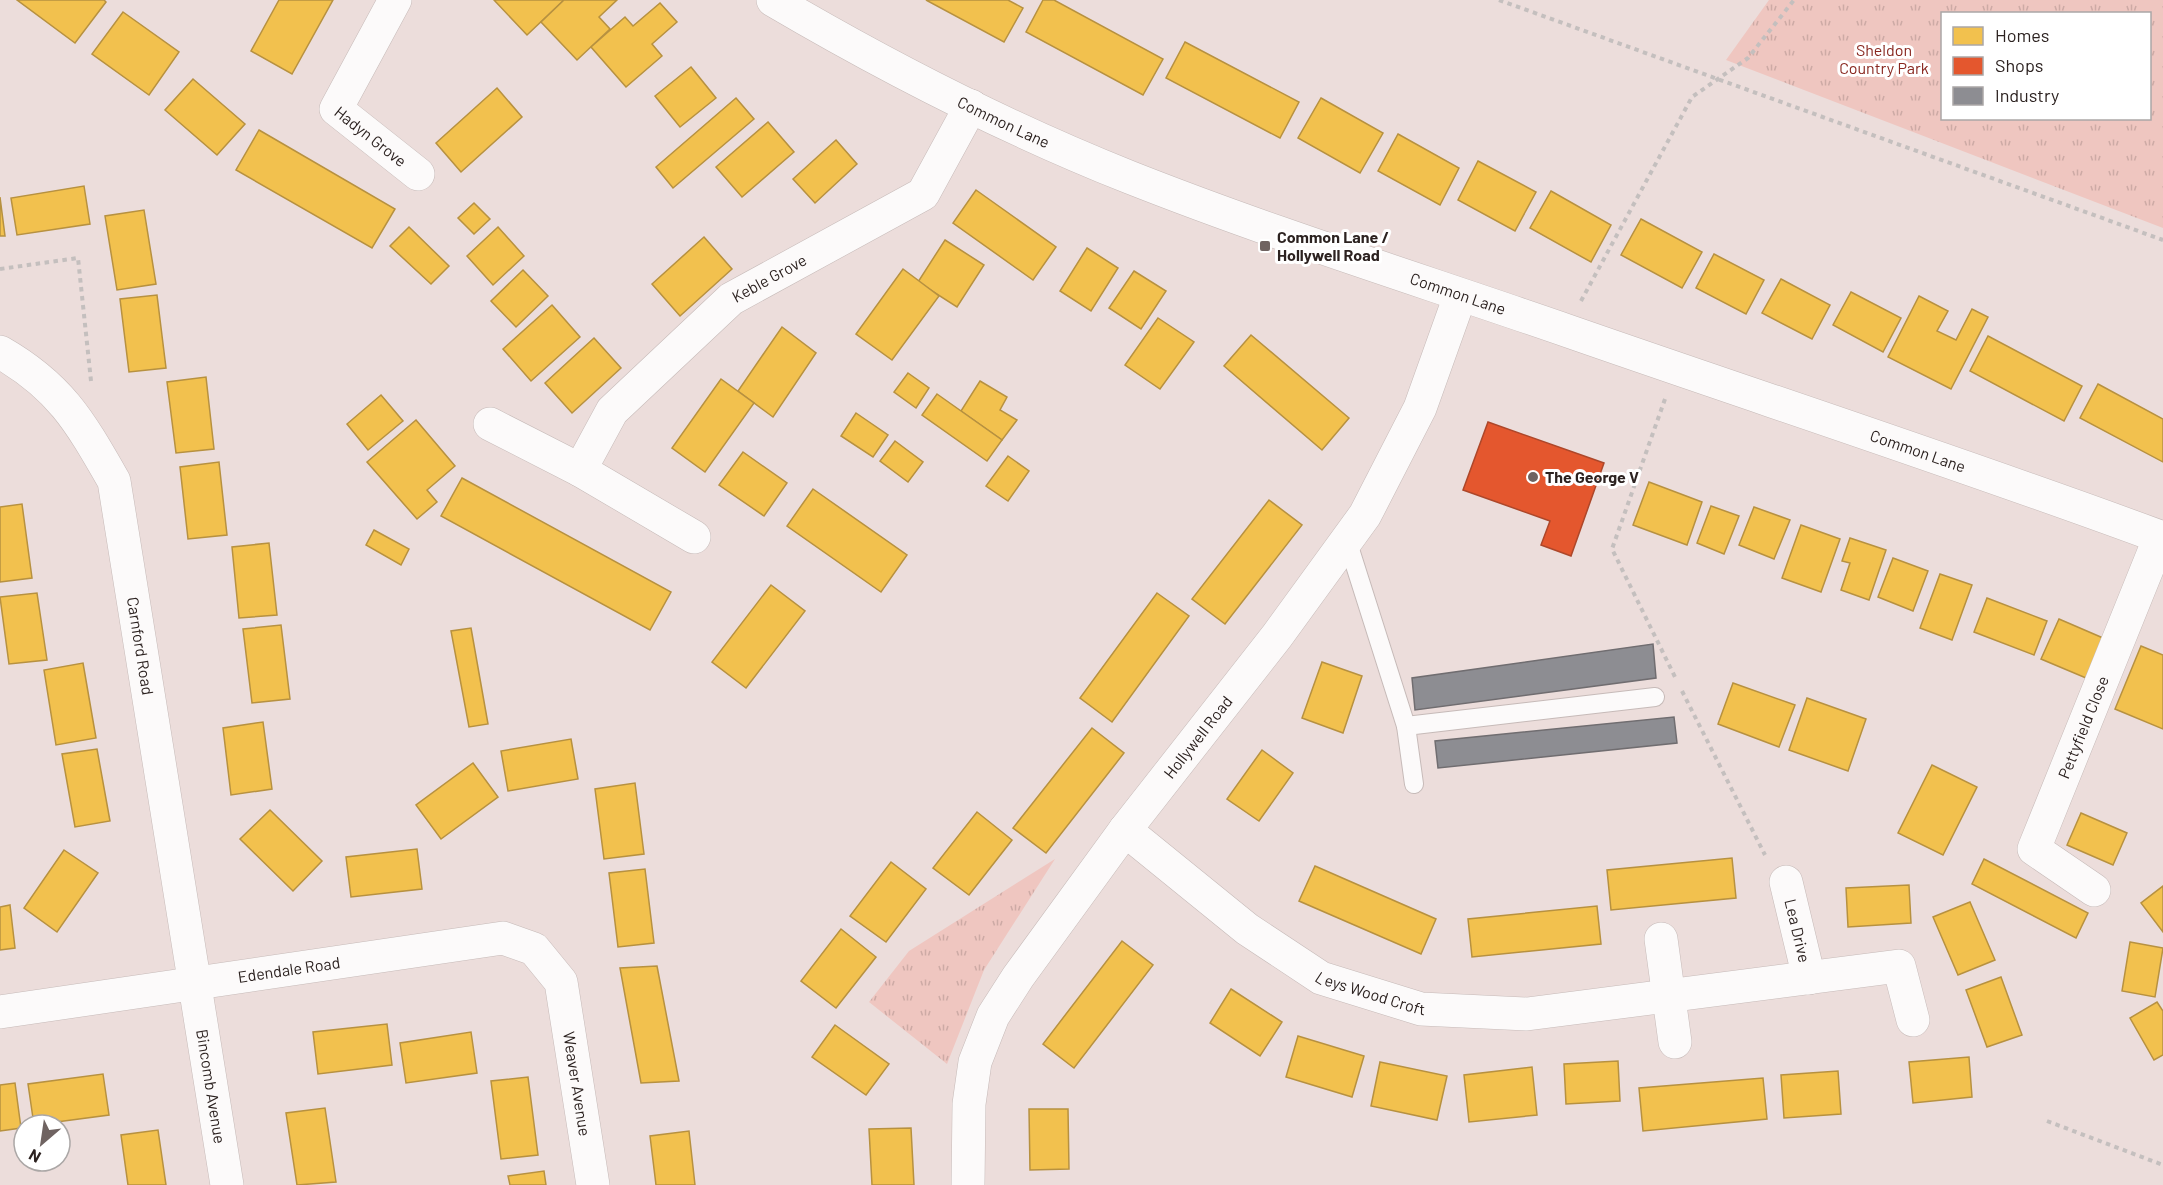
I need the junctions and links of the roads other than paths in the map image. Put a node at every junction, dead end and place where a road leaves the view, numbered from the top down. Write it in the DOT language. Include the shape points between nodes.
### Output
graph roads {
  1 [pos="395,0"];
  2 [pos="773,0"];
  3 [pos="971,106"];
  4 [pos="418,174"];
  5 [pos="1460,296"];
  6 [pos="0,352"];
  7 [pos="490,424"];
  8 [pos="580,470"];
  9 [pos="694,537"];
  10 [pos="2162,537"];
  11 [pos="1347,540"];
  12 [pos="1654,697"];
  13 [pos="1406,726"];
  14 [pos="1414,784"];
  15 [pos="1125,830"];
  16 [pos="1786,882"];
  17 [pos="2094,890"];
  18 [pos="1661,939"];
  19 [pos="1809,978"];
  20 [pos="561,982"];
  21 [pos="194,986"];
  22 [pos="1667,996"];
  23 [pos="0,1012"];
  24 [pos="1913,1020"];
  25 [pos="1675,1042"];
  26 [pos="227,1185"];
  27 [pos="593,1185"];
  28 [pos="968,1185"];
  1 -- 4 [label="street, Hadyn Grove" via="336,109"];
  2 -- 3 [label="street, Common Lane" via="852,47"];
  3 -- 5 [label="street, Common Lane" via="1128,176"];
  3 -- 8 [label="street, Keble Grove" via="923,194 731,299 612,411"];
  5 -- 10 [label="street, Common Lane" via="1905,444"];
  5 -- 11 [label="street, Hollywell Road" via="1420,408 1365,515"];
  6 -- 21 [label="street, Carnford Road" via="28,368 58,395 81,423 114,481"];
  7 -- 8 [label="street"];
  8 -- 9 [label="street"];
  10 -- 17 [label="street, Pettyfield Close" via="2034,849"];
  11 -- 13 [label="lane"];
  11 -- 15 [label="street, Hollywell Road"];
  12 -- 13 [label="lane"];
  13 -- 14 [label="lane"];
  15 -- 22 [label="street, Leys Wood Croft" via="1247,929 1321,978 1420,1009 1527,1014"];
  15 -- 28 [label="street, Hollywell Road" via="993,1016 975,1062 969,1104"];
  16 -- 19 [label="street, Lea Drive"];
  18 -- 22 [label="street"];
  19 -- 22 [label="street, Leys Wood Croft"];
  19 -- 24 [label="street, Leys Wood Croft" via="1899,966"];
  20 -- 21 [label="street, Edendale Road" via="534,949 503,938"];
  20 -- 27 [label="street, Weaver Avenue"];
  21 -- 23 [label="street, Edendale Road"];
  21 -- 26 [label="street, Bincomb Avenue"];
  22 -- 25 [label="street"];
}
